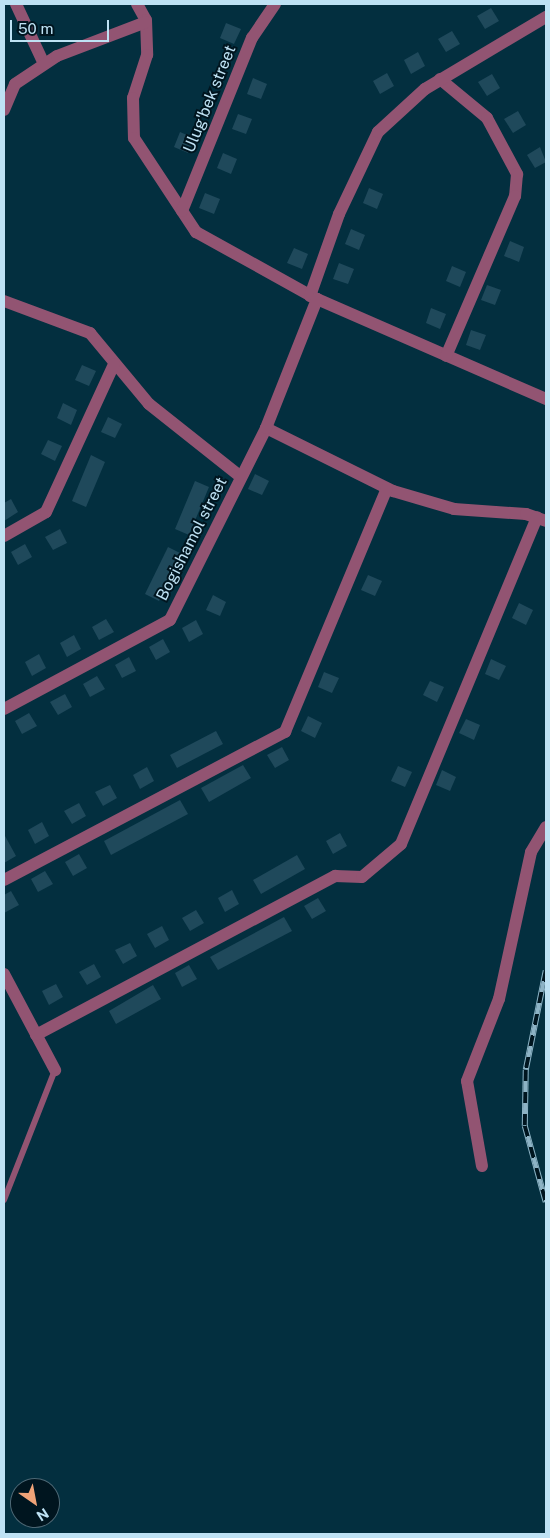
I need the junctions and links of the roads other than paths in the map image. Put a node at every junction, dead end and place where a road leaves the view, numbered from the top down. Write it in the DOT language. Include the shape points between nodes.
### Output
graph roads {
  1 [pos="16,4"];
  2 [pos="137,4"];
  3 [pos="275,4"];
  4 [pos="546,17"];
  5 [pos="146,22"];
  6 [pos="44,64"];
  7 [pos="440,79"];
  8 [pos="4,110"];
  9 [pos="182,211"];
  10 [pos="313,298"];
  11 [pos="4,301"];
  12 [pos="446,356"];
  13 [pos="114,364"];
  14 [pos="546,399"];
  15 [pos="266,428"];
  16 [pos="241,477"];
  17 [pos="387,488"];
  18 [pos="541,519"];
  19 [pos="4,536"];
  20 [pos="4,709"];
  21 [pos="546,827"];
  22 [pos="4,880"];
  23 [pos="4,974"];
  24 [pos="36,1035"];
  25 [pos="55,1070"];
  26 [pos="482,1166"];
  27 [pos="4,1200"];
  1 -- 6 [label="street"];
  2 -- 5 [label="street"];
  3 -- 9 [label="street, Ulug'bek street" via="252,38"];
  4 -- 7 [label="street, Bogishamol street"];
  5 -- 6 [label="street"];
  5 -- 9 [label="street" via="147,55 133,98 134,138"];
  6 -- 8 [label="street" via="15,84"];
  7 -- 10 [label="street, Bogishamol street" via="425,88 378,132 339,214"];
  7 -- 12 [label="street" via="487,118 517,174 515,196"];
  9 -- 10 [label="street" via="196,232"];
  10 -- 12 [label="street"];
  10 -- 15 [label="street, Bogishamol street"];
  11 -- 13 [label="street" via="90,333"];
  12 -- 14 [label="street"];
  13 -- 16 [label="street" via="149,404"];
  13 -- 19 [label="street" via="46,512"];
  15 -- 16 [label="street, Bogishamol street"];
  15 -- 17 [label="street"];
  16 -- 20 [label="street, Bogishamol street" via="170,620"];
  17 -- 18 [label="street" via="454,509"];
  17 -- 22 [label="street" via="285,732"];
  18 -- 24 [label="street" via="401,844 362,877 334,876"];
  21 -- 26 [label="street" via="531,852 499,999 468,1081"];
  23 -- 24 [label="street"];
  24 -- 25 [label="street"];
  25 -- 27 [label="lane"];
}
